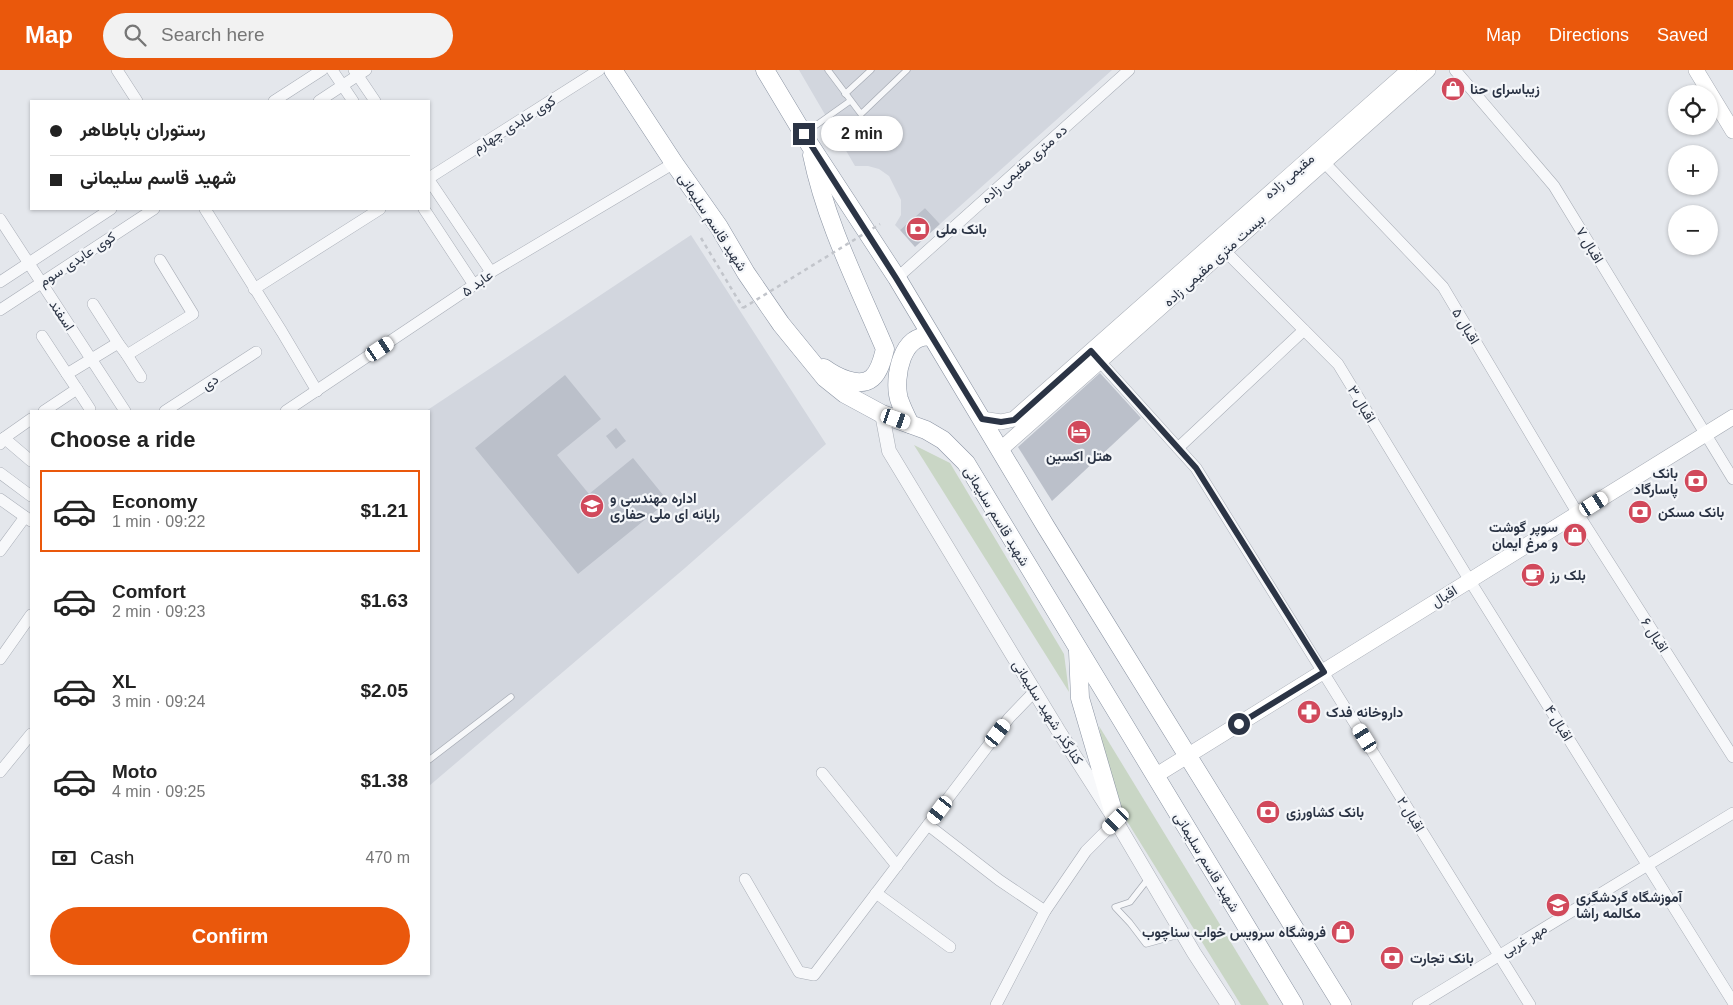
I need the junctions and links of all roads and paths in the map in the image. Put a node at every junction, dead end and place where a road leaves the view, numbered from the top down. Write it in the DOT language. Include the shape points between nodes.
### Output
graph roads {
  1 [pos="116,70"];
  2 [pos="322,70"];
  3 [pos="332,70"];
  4 [pos="599,70"];
  5 [pos="614,70"];
  6 [pos="766,70"];
  7 [pos="828,70"];
  8 [pos="872,70"];
  9 [pos="908,70"];
  10 [pos="1129,70"];
  11 [pos="1409,70"];
  12 [pos="1428,70"];
  13 [pos="1455,70"];
  14 [pos="1696,70"];
  15 [pos="360,72"];
  16 [pos="342,86"];
  17 [pos="845,94"];
  18 [pos="135,100"];
  19 [pos="276,100"];
  20 [pos="320,100"];
  21 [pos="352,100"];
  22 [pos="374,100"];
  23 [pos="850,101"];
  24 [pos="1733,131"];
  25 [pos="807,139"];
  26 [pos="1319,158"];
  27 [pos="674,163"];
  28 [pos="430,178"];
  29 [pos="430,180"];
  30 [pos="109,210"];
  31 [pos="152,210"];
  32 [pos="206,210"];
  33 [pos="378,210"];
  34 [pos="425,210"];
  35 [pos="0,219"];
  36 [pos="880,224"];
  37 [pos="701,238"];
  38 [pos="1220,246"];
  39 [pos="160,260"];
  40 [pos="29,263"];
  41 [pos="491,272"];
  42 [pos="896,278"];
  43 [pos="0,282"];
  44 [pos="41,282"];
  45 [pos="474,285"];
  46 [pos="254,289"];
  47 [pos="93,304"];
  48 [pos="0,310"];
  49 [pos="1304,330"];
  50 [pos="42,336"];
  51 [pos="932,337"];
  52 [pos="118,343"];
  53 [pos="256,352"];
  54 [pos="127,355"];
  55 [pos="1095,356"];
  56 [pos="810,357"];
  57 [pos="91,359"];
  58 [pos="68,374"];
  59 [pos="141,377"];
  60 [pos="77,389"];
  61 [pos="317,391"];
  62 [pos="90,409"];
  63 [pos="46,410"];
  64 [pos="124,410"];
  65 [pos="166,410"];
  66 [pos="288,410"];
  67 [pos="882,414"];
  68 [pos="1733,417"];
  69 [pos="982,419"];
  70 [pos="30,421"];
  71 [pos="910,424"];
  72 [pos="1705,434"];
  73 [pos="2,441"];
  74 [pos="1178,448"];
  75 [pos="1000,450"];
  76 [pos="30,461"];
  77 [pos="0,473"];
  78 [pos="1733,479"];
  79 [pos="30,495"];
  80 [pos="0,498"];
  81 [pos="1578,514"];
  82 [pos="28,519"];
  83 [pos="0,551"];
  84 [pos="1470,580"];
  85 [pos="30,616"];
  86 [pos="1078,648"];
  87 [pos="0,659"];
  88 [pos="1324,672"];
  89 [pos="1035,691"];
  90 [pos="511,697"];
  91 [pos="30,735"];
  92 [pos="1188,756"];
  93 [pos="1733,757"];
  94 [pos="430,759"];
  95 [pos="0,772"];
  96 [pos="822,772"];
  97 [pos="1155,776"];
  98 [pos="1733,813"];
  99 [pos="1116,821"];
  100 [pos="928,825"];
  101 [pos="1648,865"];
  102 [pos="896,866"];
  103 [pos="1150,877"];
  104 [pos="745,879"];
  105 [pos="876,893"];
  106 [pos="1045,911"];
  107 [pos="1183,933"];
  108 [pos="950,947"];
  109 [pos="1499,956"];
  110 [pos="1733,1002"];
  111 [pos="996,1005"];
  112 [pos="1228,1005"];
  113 [pos="1294,1005"];
  114 [pos="1342,1005"];
  115 [pos="1418,1005"];
  116 [pos="1530,1005"];
  1 -- 18 [label="street"];
  2 -- 19 [label="street"];
  3 -- 16 [label="street"];
  4 -- 28 [label="street, کوی عابدی چهارم"];
  5 -- 27 [label="highway, شهید قاسم سلیمانی"];
  6 -- 25 [label="highway"];
  7 -- 17 [label="lane"];
  8 -- 17 [label="lane"];
  9 -- 23 [label="lane" via="861,114"];
  10 -- 42 [label="street, ده متری مقیمی زاده"];
  11 -- 26 [label="main road, مقیمی زاده"];
  12 -- 26 [label="main road, بیست متری مقیمی زاده"];
  13 -- 72 [label="street, اقبال ۷" via="1554,186"];
  14 -- 24 [label="main road"];
  15 -- 16 [label="street"];
  15 -- 22 [label="street"];
  16 -- 20 [label="street"];
  16 -- 21 [label="street"];
  17 -- 23 [label="lane"];
  23 -- 25 [label="lane"];
  25 -- 42 [label="highway"];
  25 -- 56 [label="highway" via="828,217 885,348 881,364 872,378 863,381 851,381 831,373"];
  26 -- 38 [label="main road, بیست متری مقیمی زاده"];
  26 -- 81 [label="street, اقبال ۵" via="1443,287"];
  27 -- 41 [label="street, عابد ۵"];
  27 -- 56 [label="highway, شهید قاسم سلیمانی" via="781,324"];
  29 -- 41 [label="street"];
  30 -- 40 [label="street, کوی عابدی سوم"];
  31 -- 44 [label="street, کوی عابدی سوم"];
  32 -- 46 [label="street"];
  33 -- 46 [label="street"];
  34 -- 45 [label="street"];
  35 -- 40 [label="street, اسفند"];
  36 -- 37 [label="path, bridge" via="743,308"];
  38 -- 49 [label="street, اقبال ۳"];
  38 -- 55 [label="main road, بیست متری مقیمی زاده"];
  39 -- 54 [label="street" via="193,314"];
  40 -- 43 [label="street, کوی عابدی سوم"];
  40 -- 44 [label="street, اسفند"];
  41 -- 45 [label="street, عابد ۵"];
  42 -- 51 [label="highway"];
  44 -- 48 [label="street, کوی عابدی سوم"];
  44 -- 57 [label="street, اسفند"];
  45 -- 61 [label="street, عابد ۵"];
  46 -- 61 [label="street"];
  47 -- 52 [label="street"];
  49 -- 74 [label="street"];
  49 -- 84 [label="street, اقبال ۳" via="1338,364"];
  50 -- 58 [label="street"];
  51 -- 69 [label="highway"];
  51 -- 71 [label="highway" via="924,336 912,342 900,362 899,398"];
  52 -- 54 [label="street"];
  52 -- 57 [label="street"];
  53 -- 65 [label="street, دی"];
  54 -- 59 [label="street"];
  55 -- 69 [label="main road" via="1014,420"];
  55 -- 74 [label="street, اقبال ۲"];
  55 -- 75 [label="main road, بیست متری مقیمی زاده"];
  56 -- 67 [label="highway, شهید قاسم سلیمانی" via="825,378 845,394"];
  57 -- 58 [label="street"];
  57 -- 64 [label="street, اسفند"];
  58 -- 60 [label="street"];
  60 -- 62 [label="street"];
  60 -- 63 [label="street"];
  61 -- 66 [label="street, عابد ۵"];
  67 -- 71 [label="highway, شهید قاسم سلیمانی"];
  67 -- 89 [label="street, کنارگذر شهید سلیمانی" via="889,451"];
  68 -- 72 [label="main road, اقبال"];
  69 -- 75 [label="highway"];
  70 -- 73 [label="street"];
  71 -- 86 [label="highway, شهید قاسم سلیمانی" via="943,440 966,463"];
  72 -- 78 [label="street, اقبال ۷"];
  72 -- 81 [label="main road, اقبال"];
  73 -- 76 [label="street"];
  74 -- 88 [label="street, اقبال ۲" via="1196,468"];
  75 -- 92 [label="highway"];
  77 -- 79 [label="street"];
  80 -- 82 [label="street"];
  81 -- 84 [label="main road, اقبال"];
  81 -- 93 [label="street, اقبال ۶"];
  82 -- 83 [label="street"];
  84 -- 88 [label="main road, اقبال"];
  84 -- 101 [label="street, اقبال ۴"];
  85 -- 87 [label="street"];
  86 -- 97 [label="highway, شهید قاسم سلیمانی"];
  86 -- 99 [label="highway" via="1080,698"];
  88 -- 92 [label="main road, اقبال"];
  88 -- 109 [label="street, اقبال ۲"];
  89 -- 99 [label="street, کنارگذر شهید سلیمانی"];
  89 -- 100 [label="street" via="1010,718"];
  90 -- 94 [label="lane"];
  91 -- 95 [label="street"];
  92 -- 97 [label="main road, اقبال"];
  92 -- 114 [label="highway"];
  96 -- 102 [label="street"];
  97 -- 113 [label="highway, شهید قاسم سلیمانی"];
  98 -- 101 [label="street, مهر غربی"];
  99 -- 103 [label="street, کنارگذر شهید سلیمانی"];
  99 -- 106 [label="street" via="1086,851"];
  100 -- 102 [label="street"];
  100 -- 106 [label="street"];
  101 -- 109 [label="street, مهر غربی"];
  101 -- 110 [label="street, اقبال ۴"];
  102 -- 105 [label="street"];
  103 -- 107 [label="street, کنارگذر شهید سلیمانی"];
  103 -- 107 [label="lane" via="1130,902 1115,907 1146,944"];
  104 -- 105 [label="street" via="799,972 814,975"];
  105 -- 108 [label="street"];
  106 -- 111 [label="street"];
  107 -- 112 [label="street, کنارگذر شهید سلیمانی"];
  109 -- 115 [label="street, مهر غربی"];
  109 -- 116 [label="street, اقبال ۲"];
}
